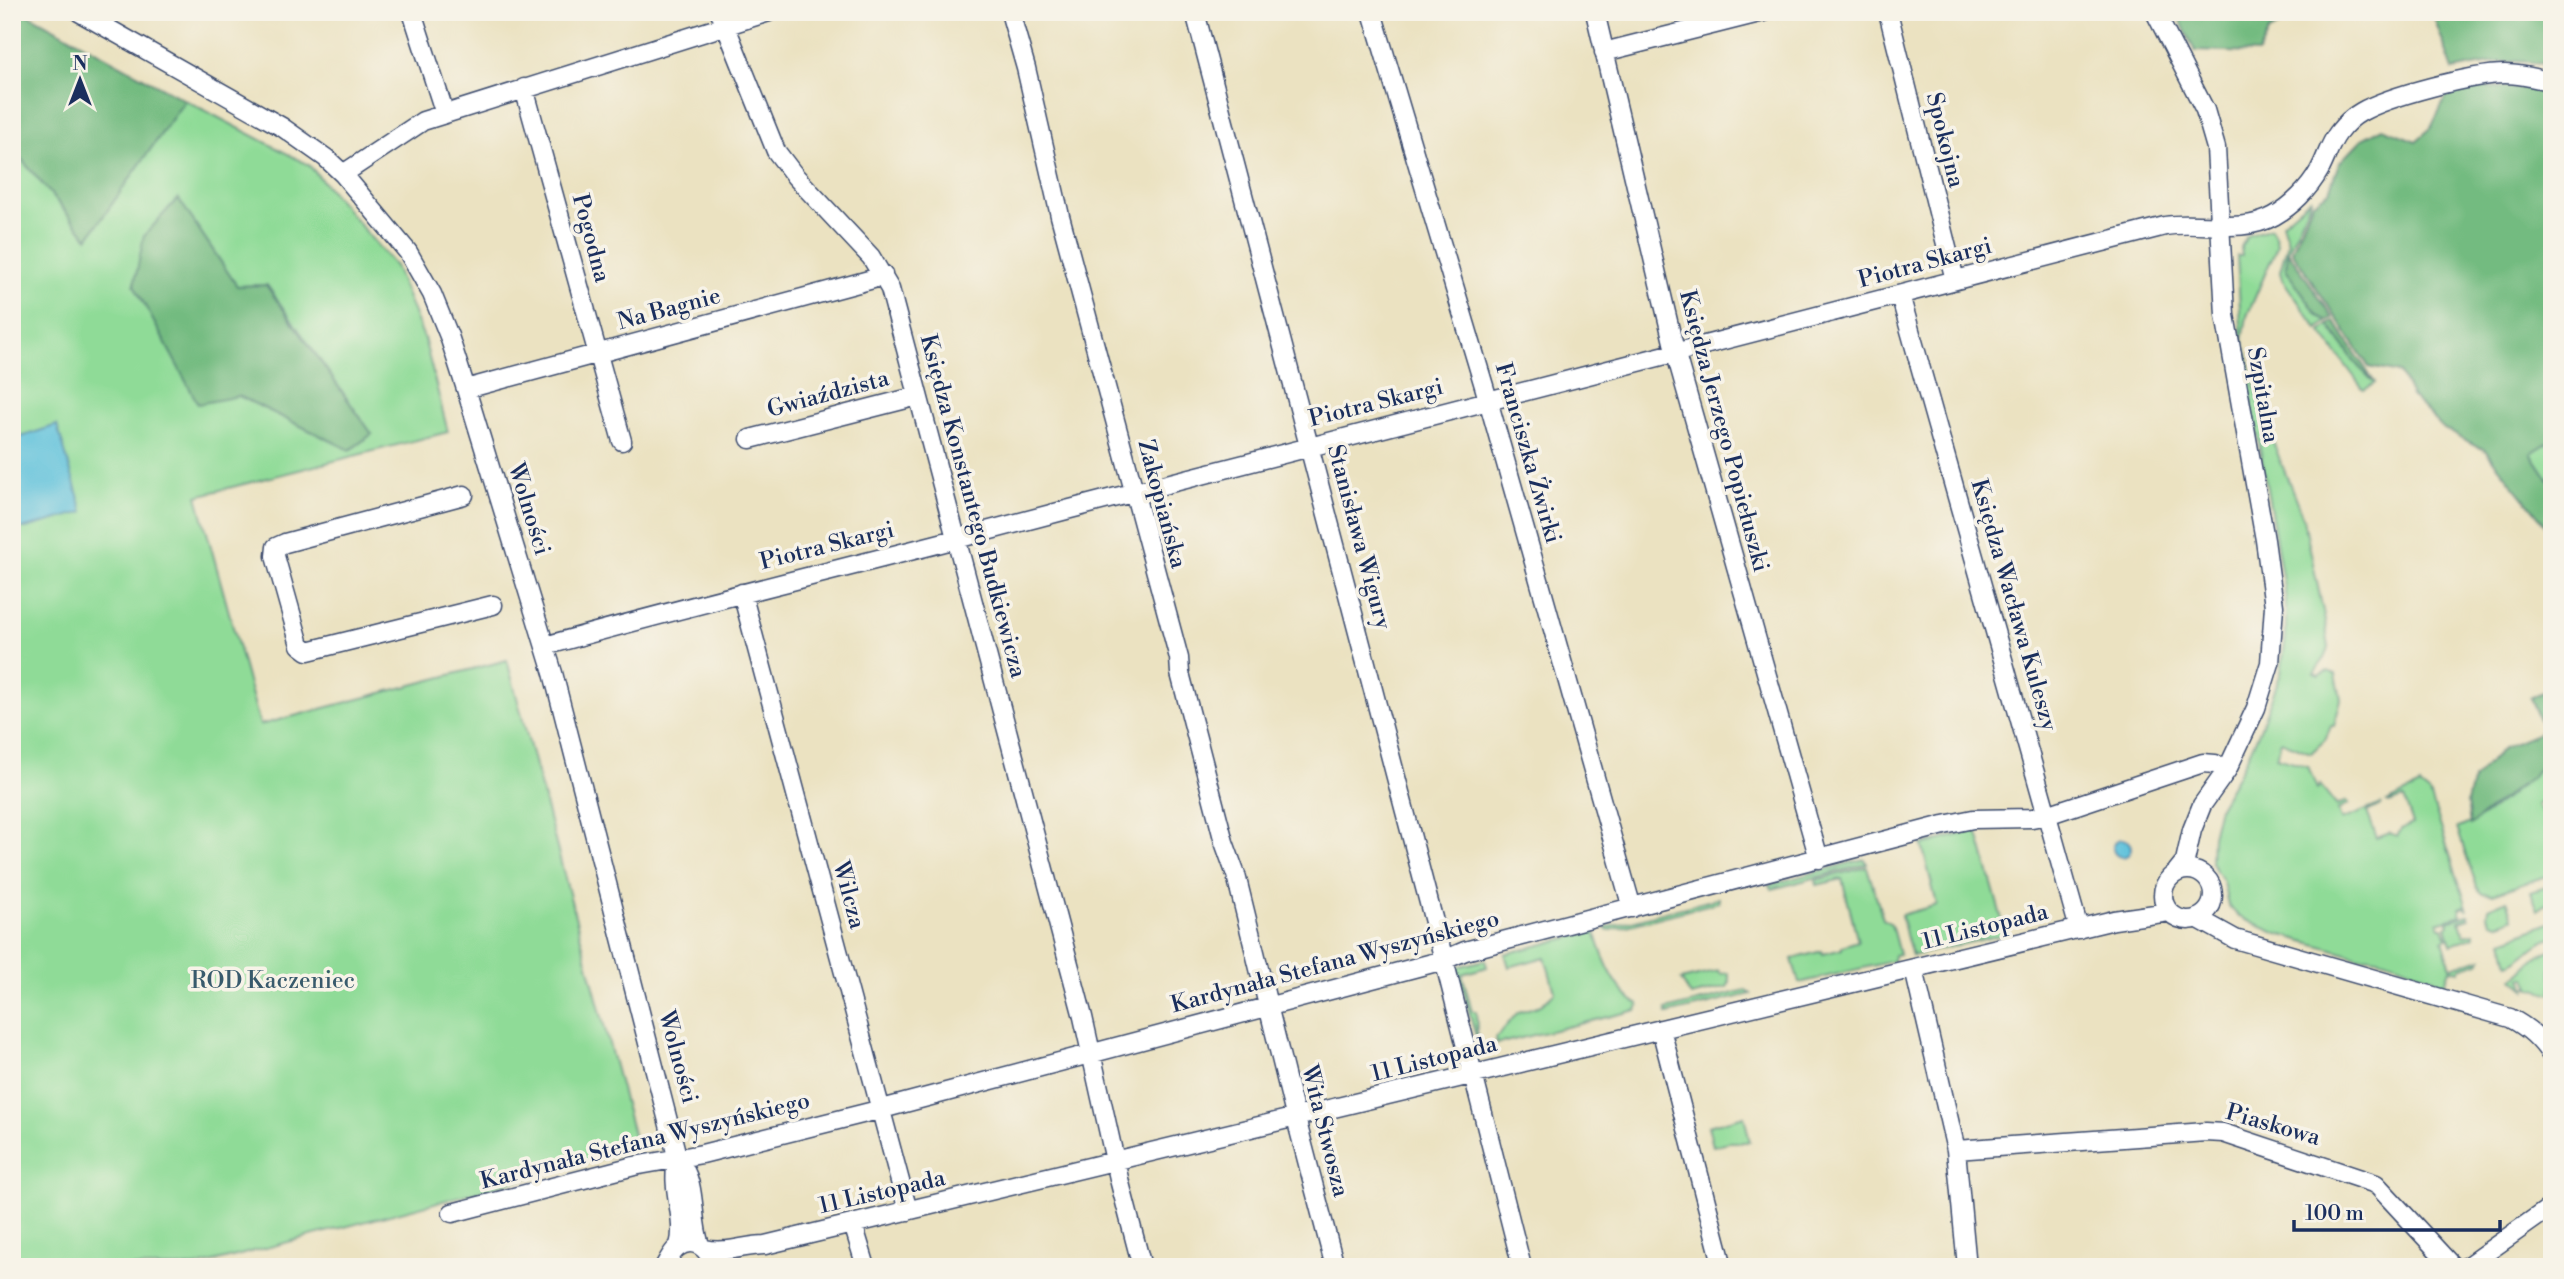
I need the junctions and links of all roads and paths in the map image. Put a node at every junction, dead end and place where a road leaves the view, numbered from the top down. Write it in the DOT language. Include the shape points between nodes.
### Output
graph roads {
  1 [pos="61,12"];
  2 [pos="79,12"];
  3 [pos="412,12"];
  4 [pos="769,12"];
  5 [pos="1010,12"];
  6 [pos="1195,12"];
  7 [pos="1372,12"];
  8 [pos="1595,12"];
  9 [pos="1763,12"];
  10 [pos="1888,12"];
  11 [pos="2155,12"];
  12 [pos="723,19"];
  13 [pos="103,27"];
  14 [pos="1604,52"];
  15 [pos="2552,82"];
  16 [pos="524,89"];
  17 [pos="445,114"];
  18 [pos="343,174"];
  19 [pos="2221,226"];
  20 [pos="883,274"];
  21 [pos="1955,280"];
  22 [pos="1900,295"];
  23 [pos="1675,351"];
  24 [pos="597,353"];
  25 [pos="466,389"];
  26 [pos="918,396"];
  27 [pos="1488,400"];
  28 [pos="750,439"];
  29 [pos="622,441"];
  30 [pos="1310,445"];
  31 [pos="1133,492"];
  32 [pos="464,495"];
  33 [pos="956,539"];
  34 [pos="741,593"];
  35 [pos="493,605"];
  36 [pos="545,646"];
  37 [pos="2227,770"];
  38 [pos="2217,787"];
  39 [pos="2047,815"];
  40 [pos="1819,859"];
  41 [pos="2177,871"];
  42 [pos="2203,875"];
  43 [pos="2165,903"];
  44 [pos="2211,904"];
  45 [pos="1632,908"];
  46 [pos="2197,918"];
  47 [pos="2079,929"];
  48 [pos="2258,944"];
  49 [pos="1444,960"];
  50 [pos="1914,969"];
  51 [pos="1269,1006"];
  52 [pos="1661,1029"];
  53 [pos="1092,1053"];
  54 [pos="2552,1056"];
  55 [pos="1474,1075"];
  56 [pos="882,1109"];
  57 [pos="1295,1117"];
  58 [pos="1956,1150"];
  59 [pos="678,1158"];
  60 [pos="1116,1161"];
  61 [pos="2552,1206"];
  62 [pos="908,1210"];
  63 [pos="452,1213"];
  64 [pos="853,1224"];
  65 [pos="765,1245"];
  66 [pos="703,1247"];
  67 [pos="671,1259"];
  68 [pos="714,1267"];
  69 [pos="866,1267"];
  70 [pos="1142,1267"];
  71 [pos="1335,1267"];
  72 [pos="1522,1267"];
  73 [pos="1723,1267"];
  74 [pos="1967,1267"];
  75 [pos="2452,1267"];
  76 [pos="2466,1267"];
  1 -- 13 [label="street, Wolności"];
  2 -- 13 [label="street, Wolności"];
  3 -- 17 [label="street"];
  4 -- 12 [label="street"];
  5 -- 31 [label="street, Zakopiańska"];
  6 -- 30 [label="street, Stanisława Wigury"];
  7 -- 27 [label="street, Franciszka Żwirki"];
  8 -- 14 [label="street, Księdza Jerzego Popiełuszki"];
  9 -- 14 [label="street"];
  10 -- 21 [label="street, Spokojna"];
  11 -- 19 [label="street, Szpitalna" via="2212,130"];
  12 -- 16 [label="street"];
  12 -- 20 [label="street, Księdza Konstantego Budkiewicza" via="776,152"];
  13 -- 18 [label="street, Wolności" via="282,127"];
  14 -- 23 [label="street, Księdza Jerzego Popiełuszki"];
  15 -- 19 [label="street, Piotra Skargi" via="2524,75 2485,76 2360,112 2336,135 2311,184 2284,210 2245,226"];
  16 -- 17 [label="street"];
  16 -- 24 [label="street, Pogodna"];
  17 -- 18 [label="street" via="422,121"];
  18 -- 25 [label="street, Wolności" via="408,252 432,294"];
  19 -- 21 [label="street, Piotra Skargi" via="2165,226"];
  19 -- 37 [label="street, Szpitalna" via="2229,349 2274,606 2266,681"];
  20 -- 24 [label="street, Na Bagnie"];
  20 -- 26 [label="street, Księdza Konstantego Budkiewicza"];
  21 -- 22 [label="street, Piotra Skargi"];
  22 -- 23 [label="street, Piotra Skargi"];
  22 -- 39 [label="street, Księdza Wacława Kuleszy"];
  23 -- 27 [label="street, Piotra Skargi"];
  23 -- 40 [label="street, Księdza Jerzego Popiełuszki"];
  24 -- 25 [label="street, Na Bagnie"];
  24 -- 29 [label="street, Pogodna"];
  25 -- 36 [label="street, Wolności"];
  26 -- 28 [label="street, Gwiaździsta"];
  26 -- 33 [label="street, Księdza Konstantego Budkiewicza"];
  27 -- 30 [label="street, Piotra Skargi"];
  27 -- 45 [label="street, Franciszka Żwirki"];
  30 -- 31 [label="street, Piotra Skargi"];
  30 -- 49 [label="street, Stanisława Wigury"];
  31 -- 33 [label="street, Piotra Skargi"];
  31 -- 51 [label="street, Zakopiańska"];
  32 -- 35 [label="street" via="285,543 276,547 275,556 300,645 308,652"];
  33 -- 34 [label="street, Piotra Skargi"];
  33 -- 53 [label="street, Księdza Konstantego Budkiewicza"];
  34 -- 36 [label="street, Piotra Skargi"];
  34 -- 56 [label="street, Wilcza"];
  36 -- 59 [label="street, Wolności"];
  37 -- 38 [label="street, Szpitalna"];
  37 -- 39 [label="street, Kardynała Stefana Wyszyńskiego" via="2215,764 2198,765"];
  38 -- 41 [label="street" via="2202,805 2185,861"];
  38 -- 42 [label="street" via="2206,811 2200,844"];
  39 -- 40 [label="street, Kardynała Stefana Wyszyńskiego" via="1973,819"];
  39 -- 47 [label="street, Księdza Wacława Kuleszy"];
  40 -- 45 [label="street, Kardynała Stefana Wyszyńskiego"];
  41 -- 42 [label="street" via="2189,869"];
  41 -- 43 [label="street" via="2165,883"];
  42 -- 44 [label="street" via="2211,886"];
  43 -- 46 [label="street" via="2182,919"];
  43 -- 47 [label="street, 11 Listopada"];
  44 -- 46 [label="street"];
  44 -- 48 [label="street" via="2231,927"];
  45 -- 49 [label="street, Kardynała Stefana Wyszyńskiego"];
  46 -- 48 [label="street" via="2235,939"];
  47 -- 50 [label="street, 11 Listopada"];
  48 -- 54 [label="street" via="2486,1011 2528,1027"];
  49 -- 51 [label="street, Kardynała Stefana Wyszyńskiego"];
  49 -- 55 [label="street, Stanisława Wigury"];
  50 -- 52 [label="street, 11 Listopada"];
  50 -- 58 [label="street"];
  51 -- 53 [label="street, Kardynała Stefana Wyszyńskiego"];
  51 -- 57 [label="street, Wita Stwosza"];
  52 -- 55 [label="street, 11 Listopada"];
  52 -- 73 [label="street"];
  53 -- 56 [label="street, Kardynała Stefana Wyszyńskiego"];
  53 -- 60 [label="street, Księdza Konstantego Budkiewicza"];
  55 -- 57 [label="street, 11 Listopada"];
  55 -- 72 [label="street, Stanisława Wigury"];
  56 -- 59 [label="street, Kardynała Stefana Wyszyńskiego"];
  56 -- 62 [label="street, Wilcza"];
  57 -- 60 [label="street, 11 Listopada"];
  57 -- 71 [label="street, Wita Stwosza"];
  58 -- 74 [label="street"];
  58 -- 75 [label="street, Piaskowa" via="2223,1133 2376,1184"];
  59 -- 63 [label="street, Kardynała Stefana Wyszyńskiego"];
  59 -- 66 [label="street, Wolności" via="687,1170 695,1230"];
  59 -- 67 [label="street, Wolności" via="674,1172 682,1226"];
  60 -- 62 [label="street, 11 Listopada"];
  60 -- 70 [label="street, Księdza Konstantego Budkiewicza"];
  61 -- 76 [label="street"];
  62 -- 64 [label="street, 11 Listopada"];
  64 -- 65 [label="street, 11 Listopada"];
  64 -- 69 [label="street"];
  65 -- 66 [label="street, 11 Listopada" via="721,1251"];
  65 -- 68 [label="street, 11 Listopada"];
  66 -- 67 [label="street, 11 Listopada" via="689,1243"];
  66 -- 68 [label="street, Wolności"];
}
